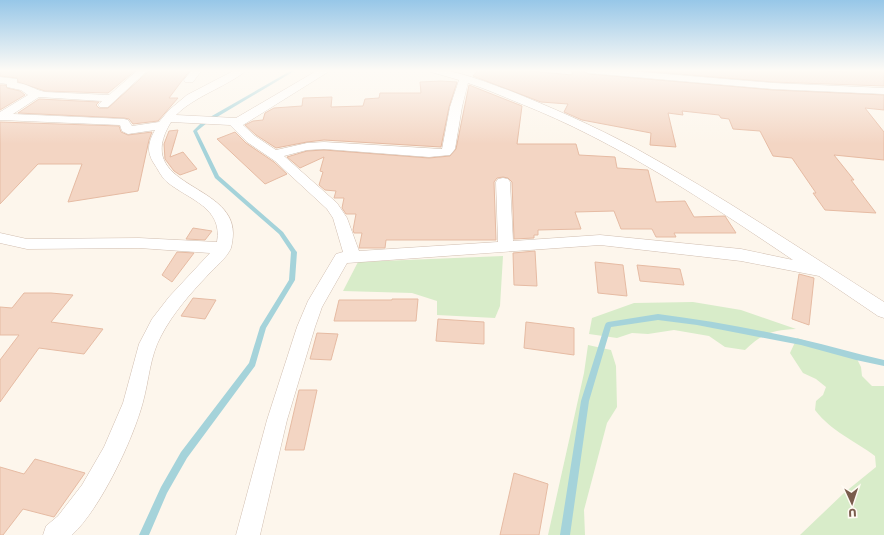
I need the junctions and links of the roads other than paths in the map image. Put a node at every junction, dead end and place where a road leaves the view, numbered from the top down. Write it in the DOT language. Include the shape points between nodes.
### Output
graph roads {
  1 [pos="35,95"];
  2 [pos="44,95"];
  3 [pos="114,95"];
  4 [pos="195,95"];
  5 [pos="283,95"];
  6 [pos="460,95"];
  7 [pos="509,95"];
  8 [pos="111,98"];
  9 [pos="0,117"];
  10 [pos="87,120"];
  11 [pos="165,121"];
  12 [pos="239,122"];
  13 [pos="274,155"];
  14 [pos="503,182"];
  15 [pos="0,238"];
  16 [pos="506,247"];
  17 [pos="223,248"];
  18 [pos="353,258"];
  19 [pos="821,271"];
  20 [pos="884,310"];
  21 [pos="55,535"];
  22 [pos="248,535"];
  1 -- 9 [label="street"];
  2 -- 8 [label="street"];
  3 -- 8 [label="street"];
  4 -- 11 [label="street"];
  5 -- 12 [label="street"];
  6 -- 13 [label="street" via="449,149 446,152 336,146 287,149"];
  7 -- 19 [label="street" via="629,150 701,192"];
  8 -- 10 [label="street"];
  9 -- 10 [label="street"];
  10 -- 11 [label="street" via="124,122 128,130"];
  11 -- 12 [label="street" via="192,119"];
  11 -- 17 [label="street" via="154,146 157,158 171,179 208,202 220,215 225,230"];
  12 -- 13 [label="street" via="236,125 240,129"];
  13 -- 18 [label="street" via="336,211"];
  14 -- 16 [label="street"];
  15 -- 17 [label="street" via="27,244 139,243"];
  16 -- 18 [label="street"];
  16 -- 19 [label="street" via="586,240 606,241 741,255"];
  17 -- 21 [label="street" via="173,305 152,335 133,404 109,458 83,502"];
  18 -- 22 [label="street" via="342,258 314,306 306,327 277,420"];
  19 -- 20 [label="street"];
}
